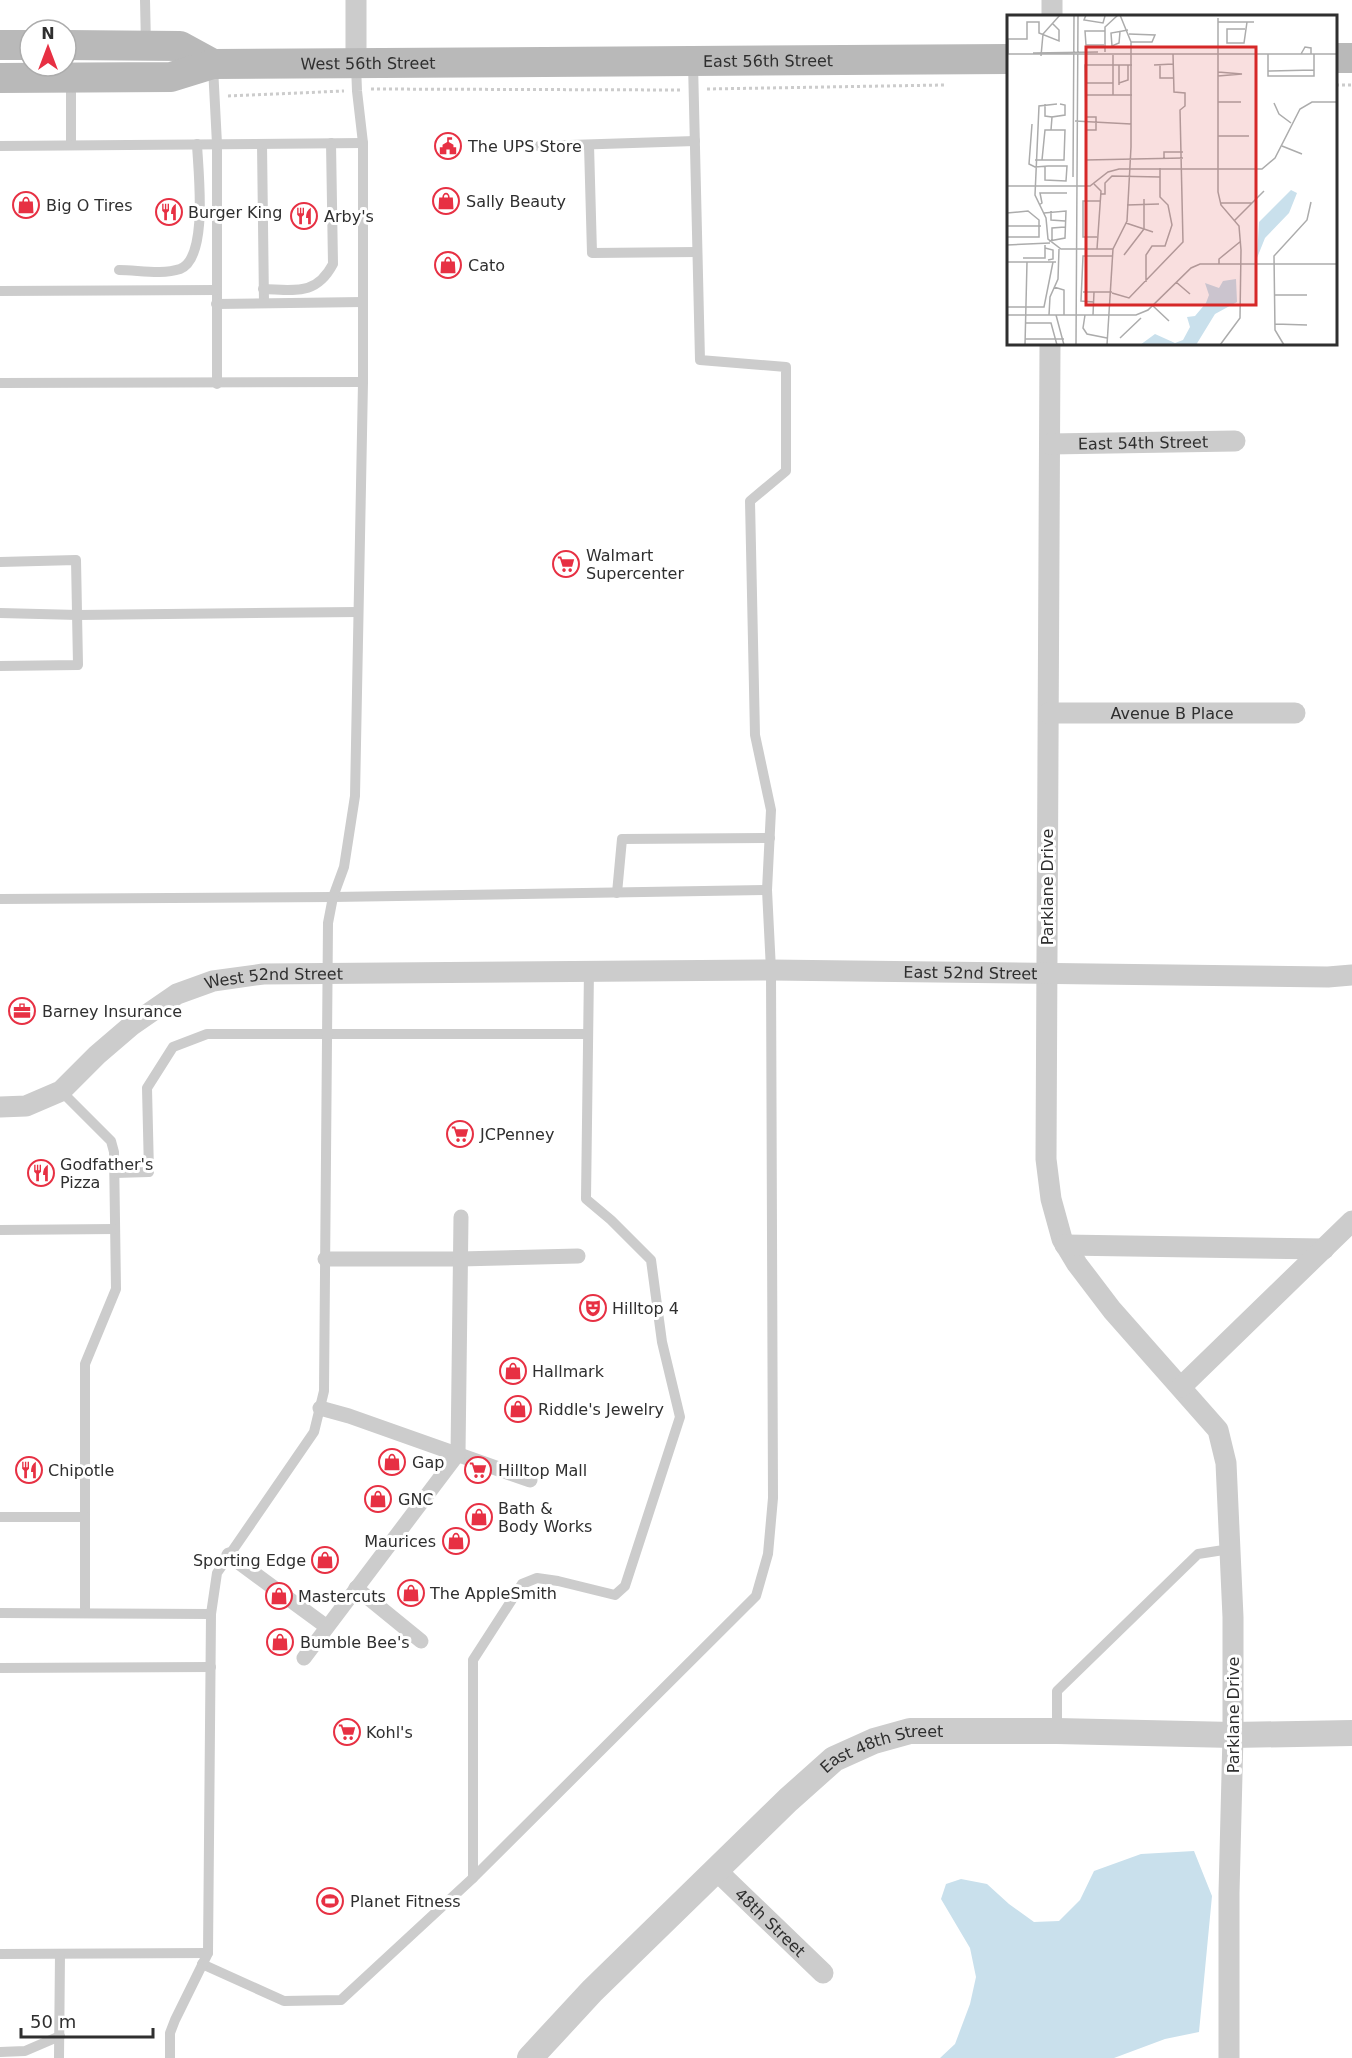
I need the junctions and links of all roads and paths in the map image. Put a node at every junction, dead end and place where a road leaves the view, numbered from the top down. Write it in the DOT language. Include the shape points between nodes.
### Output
graph roads {
  1 [pos="145,0"];
  2 [pos="356,0"];
  3 [pos="0,45"];
  4 [pos="18,45"];
  5 [pos="78,45"];
  6 [pos="146,45"];
  7 [pos="1007,59"];
  8 [pos="693,60"];
  9 [pos="356,61"];
  10 [pos="525,62"];
  11 [pos="213,64"];
  12 [pos="0,78"];
  13 [pos="18,78"];
  14 [pos="71,78"];
  15 [pos="78,78"];
  16 [pos="952,85"];
  17 [pos="693,90"];
  18 [pos="357,91"];
  19 [pos="214,95"];
  20 [pos="694,141"];
  21 [pos="331,143"];
  22 [pos="363,143"];
  23 [pos="197,144"];
  24 [pos="217,144"];
  25 [pos="262,144"];
  26 [pos="71,145"];
  27 [pos="589,145"];
  28 [pos="0,146"];
  29 [pos="539,146"];
  30 [pos="697,252"];
  31 [pos="119,270"];
  32 [pos="217,290"];
  33 [pos="263,290"];
  34 [pos="0,291"];
  35 [pos="363,302"];
  36 [pos="264,303"];
  37 [pos="216,304"];
  38 [pos="1050,345"];
  39 [pos="363,382"];
  40 [pos="0,384"];
  41 [pos="217,384"];
  42 [pos="1235,441"];
  43 [pos="1050,444"];
  44 [pos="0,562"];
  45 [pos="358,612"];
  46 [pos="0,613"];
  47 [pos="78,615"];
  48 [pos="0,666"];
  49 [pos="1295,713"];
  50 [pos="1049,714"];
  51 [pos="770,838"];
  52 [pos="767,890"];
  53 [pos="617,892"];
  54 [pos="333,897"];
  55 [pos="0,899"];
  56 [pos="589,970"];
  57 [pos="771,970"];
  58 [pos="327,973"];
  59 [pos="1046,974"];
  60 [pos="1352,975"];
  61 [pos="326,1033"];
  62 [pos="588,1034"];
  63 [pos="61,1090"];
  64 [pos="0,1107"];
  65 [pos="115,1173"];
  66 [pos="461,1217"];
  67 [pos="1352,1221"];
  68 [pos="116,1229"];
  69 [pos="0,1230"];
  70 [pos="1065,1245"];
  71 [pos="1323,1249"];
  72 [pos="578,1256"];
  73 [pos="325,1259"];
  74 [pos="460,1259"];
  75 [pos="1181,1387"];
  76 [pos="320,1408"];
  77 [pos="458,1454"];
  78 [pos="530,1480"];
  79 [pos="0,1517"];
  80 [pos="85,1517"];
  81 [pos="1230,1549"];
  82 [pos="229,1555"];
  83 [pos="356,1588"];
  84 [pos="0,1613"];
  85 [pos="85,1613"];
  86 [pos="212,1614"];
  87 [pos="327,1627"];
  88 [pos="421,1641"];
  89 [pos="304,1658"];
  90 [pos="211,1667"];
  91 [pos="0,1668"];
  92 [pos="1057,1731"];
  93 [pos="1352,1733"];
  94 [pos="1233,1735"];
  95 [pos="717,1871"];
  96 [pos="473,1878"];
  97 [pos="208,1953"];
  98 [pos="0,1954"];
  99 [pos="60,1954"];
  100 [pos="202,1964"];
  101 [pos="823,1973"];
  102 [pos="60,2036"];
  103 [pos="0,2052"];
  104 [pos="59,2058"];
  105 [pos="170,2058"];
  106 [pos="530,2058"];
  107 [pos="1229,2058"];
  1 -- 6 [label="lane"];
  2 -- 9 [label="street"];
  3 -- 4 [label="main road"];
  5 -- 6 [label="main road, West 56th Street"];
  6 -- 11 [label="main road, West 56th Street" via="180,46"];
  7 -- 8 [label="main road, East 56th Street"];
  8 -- 10 [label="main road, East 56th Street"];
  8 -- 17 [label="lane"];
  9 -- 10 [label="main road, West 56th Street"];
  9 -- 11 [label="main road, West 56th Street"];
  9 -- 18 [label="lane"];
  11 -- 15 [label="main road, West 56th Street" via="171,77"];
  11 -- 19 [label="lane"];
  12 -- 13 [label="main road, West 56th Street"];
  14 -- 26 [label="lane"];
  16 -- 17 [label="path"];
  17 -- 18 [label="path"];
  17 -- 20 [label="lane"];
  18 -- 19 [label="path"];
  18 -- 22 [label="lane"];
  19 -- 24 [label="lane"];
  20 -- 27 [label="lane"];
  20 -- 30 [label="lane"];
  21 -- 22 [label="lane"];
  21 -- 25 [label="lane"];
  21 -- 33 [label="lane" via="333,264 317,285 303,290"];
  22 -- 35 [label="lane"];
  23 -- 24 [label="lane"];
  23 -- 26 [label="lane"];
  23 -- 31 [label="lane" via="199,229 191,259 183,268 171,271"];
  24 -- 25 [label="lane"];
  24 -- 32 [label="lane"];
  25 -- 33 [label="lane"];
  26 -- 28 [label="lane"];
  27 -- 29 [label="lane"];
  27 -- 30 [label="lane" via="592,253"];
  30 -- 51 [label="lane" via="700,360 786,367 786,471 750,501 755,735 771,810"];
  32 -- 34 [label="lane"];
  32 -- 37 [label="lane"];
  33 -- 36 [label="lane"];
  35 -- 36 [label="lane"];
  35 -- 39 [label="lane"];
  36 -- 37 [label="lane"];
  37 -- 41 [label="lane"];
  38 -- 43 [label="street, Parklane Drive"];
  39 -- 41 [label="lane"];
  39 -- 45 [label="lane"];
  40 -- 41 [label="lane"];
  42 -- 43 [label="street, East 54th Street"];
  43 -- 50 [label="street, Parklane Drive"];
  44 -- 47 [label="lane" via="76,560"];
  45 -- 47 [label="lane"];
  45 -- 54 [label="lane" via="355,796 344,867"];
  46 -- 47 [label="lane"];
  47 -- 48 [label="lane" via="78,665"];
  49 -- 50 [label="street, Avenue B Place"];
  50 -- 59 [label="street, Parklane Drive"];
  51 -- 52 [label="lane"];
  51 -- 53 [label="lane" via="622,839"];
  52 -- 53 [label="lane"];
  52 -- 57 [label="lane"];
  53 -- 54 [label="lane"];
  54 -- 55 [label="lane"];
  54 -- 58 [label="lane"];
  56 -- 57 [label="street, East 52nd Street"];
  56 -- 58 [label="street, West 52nd Street"];
  56 -- 62 [label="lane"];
  57 -- 59 [label="street, East 52nd Street"];
  57 -- 96 [label="lane" via="773,1498 768,1554 756,1596"];
  58 -- 61 [label="lane"];
  58 -- 63 [label="street, West 52nd Street" via="263,974 213,981 177,994 132,1025"];
  59 -- 60 [label="street, East 52nd Street"];
  59 -- 70 [label="street, Parklane Drive" via="1046,1159 1051,1199"];
  61 -- 62 [label="lane"];
  61 -- 65 [label="lane" via="207,1034 173,1047 147,1088 149,1172"];
  61 -- 73 [label="lane"];
  62 -- 96 [label="lane" via="586,1199 651,1260 662,1342 680,1417 625,1586 615,1595 548,1579 537,1578 522,1584 473,1660"];
  63 -- 64 [label="street, West 52nd Street" via="26,1106"];
  63 -- 65 [label="lane" via="111,1141"];
  65 -- 68 [label="lane"];
  66 -- 74 [label="street"];
  67 -- 71 [label="street"];
  68 -- 69 [label="lane"];
  68 -- 80 [label="lane" via="116,1288 85,1364"];
  70 -- 71 [label="street"];
  70 -- 75 [label="street, Parklane Drive" via="1112,1310"];
  71 -- 75 [label="street"];
  72 -- 74 [label="street"];
  73 -- 74 [label="street"];
  73 -- 76 [label="lane" via="324,1391"];
  74 -- 77 [label="street"];
  75 -- 81 [label="street, Parklane Drive" via="1218,1430 1226,1463"];
  76 -- 77 [label="street"];
  76 -- 82 [label="lane" via="314,1432"];
  77 -- 78 [label="street"];
  77 -- 83 [label="street"];
  79 -- 80 [label="lane"];
  80 -- 85 [label="lane"];
  81 -- 92 [label="lane" via="1198,1554 1057,1691"];
  81 -- 94 [label="street, Parklane Drive"];
  82 -- 86 [label="lane" via="217,1573"];
  82 -- 87 [label="street"];
  83 -- 87 [label="street"];
  83 -- 88 [label="street"];
  84 -- 85 [label="lane"];
  85 -- 86 [label="lane"];
  86 -- 90 [label="lane"];
  87 -- 89 [label="street"];
  90 -- 91 [label="lane"];
  90 -- 97 [label="lane"];
  92 -- 94 [label="street, East 48th Street"];
  92 -- 95 [label="street, East 48th Street" via="910,1731 874,1741 834,1759"];
  93 -- 94 [label="street, East 48th Street"];
  94 -- 107 [label="street, Parklane Drive"];
  95 -- 101 [label="street, 48th Street"];
  95 -- 106 [label="street, East 48th Street"];
  96 -- 100 [label="lane" via="340,2000 284,2001"];
  97 -- 99 [label="lane"];
  97 -- 100 [label="lane"];
  98 -- 99 [label="lane"];
  99 -- 102 [label="lane"];
  100 -- 105 [label="lane" via="170,2033"];
  102 -- 103 [label="lane" via="25,2051"];
  102 -- 104 [label="lane"];
}
